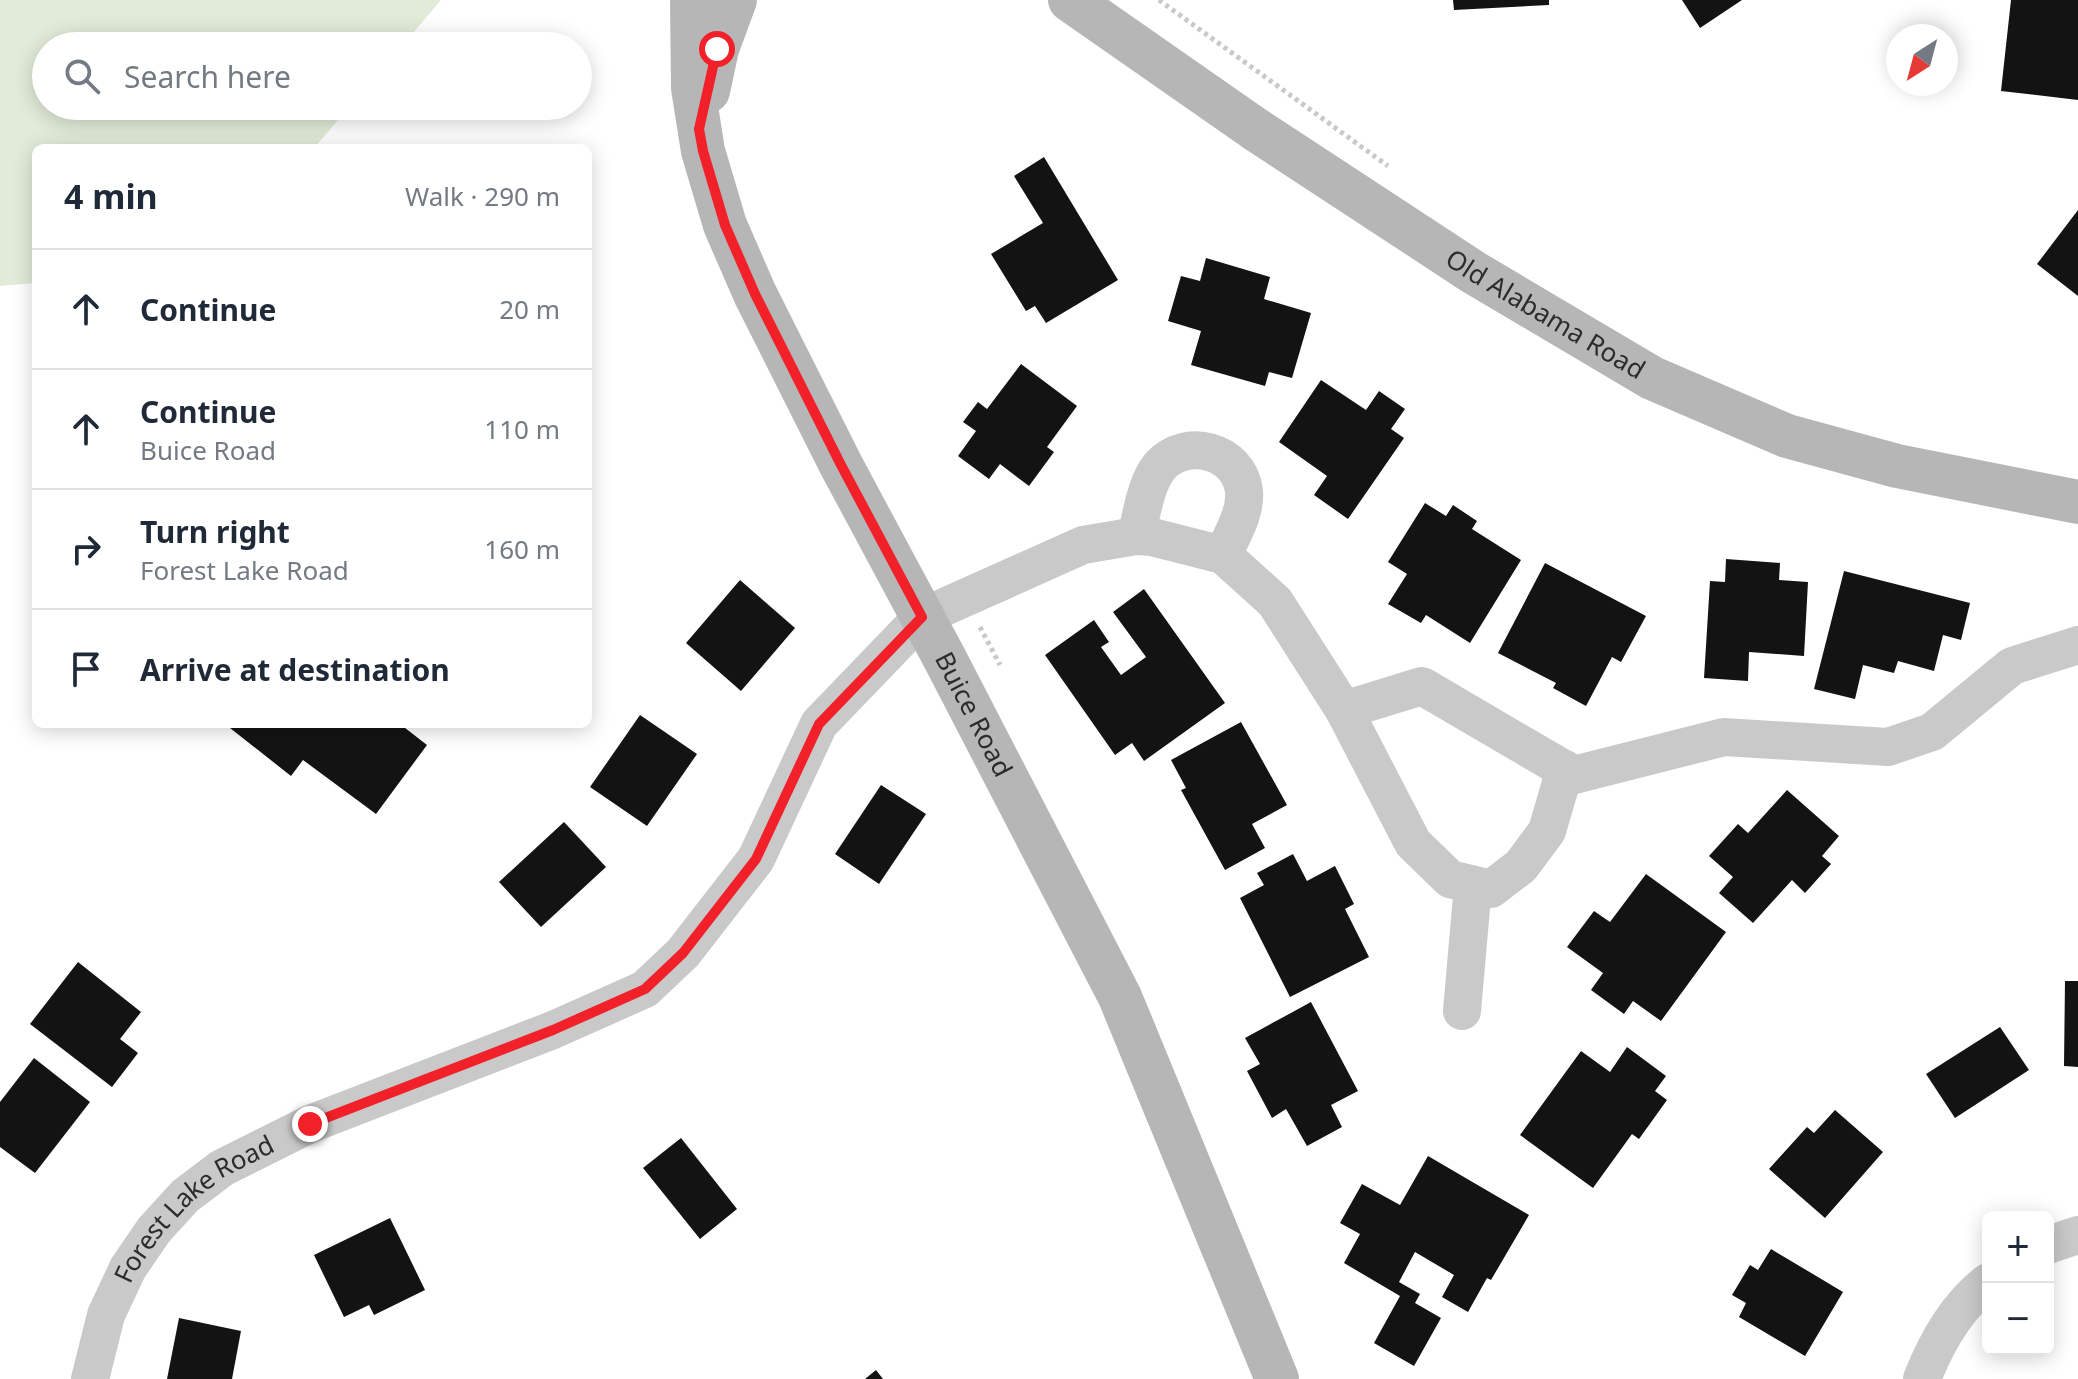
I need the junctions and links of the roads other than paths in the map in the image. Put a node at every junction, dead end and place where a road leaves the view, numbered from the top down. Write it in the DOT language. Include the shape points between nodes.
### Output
graph roads {
  1 [pos="692,0"];
  2 [pos="735,0"];
  3 [pos="1070,0"];
  4 [pos="699,129"];
  5 [pos="2078,502"];
  6 [pos="1136,536"];
  7 [pos="1223,555"];
  8 [pos="922,617"];
  9 [pos="2078,645"];
  10 [pos="1344,710"];
  11 [pos="1565,769"];
  12 [pos="1473,885"];
  13 [pos="1462,1011"];
  14 [pos="2078,1235"];
  15 [pos="2054,1243"];
  16 [pos="1987,1283"];
  17 [pos="90,1379"];
  18 [pos="1277,1379"];
  19 [pos="1922,1379"];
  1 -- 4 [label="street, Buice Road"];
  2 -- 4 [label="street" via="717,49"];
  3 -- 5 [label="street, Old Alabama Road" via="1473,272 1652,378 1787,436 1897,466"];
  4 -- 8 [label="street, Buice Road" via="725,225 755,294"];
  6 -- 7 [label="street"];
  6 -- 7 [label="street" via="1158,468 1172,455 1208,450 1238,472 1244,490 1243,508"];
  6 -- 8 [label="street" via="1083,545"];
  7 -- 10 [label="street" via="1275,602"];
  8 -- 17 [label="street, Forest Lake Road" via="819,724 756,859 683,953 645,989 310,1124 222,1168 185,1196 128,1268 106,1315"];
  8 -- 18 [label="street, Buice Road" via="1120,997"];
  9 -- 11 [label="street" via="2012,666 1932,732 1888,747 1724,737 1574,775"];
  10 -- 11 [label="street" via="1422,686"];
  10 -- 12 [label="street" via="1413,843 1450,879"];
  11 -- 12 [label="street" via="1547,831 1521,866 1491,889"];
  12 -- 13 [label="street"];
  14 -- 15 [label="street"];
  16 -- 19 [label="street" via="1948,1327"];
}
